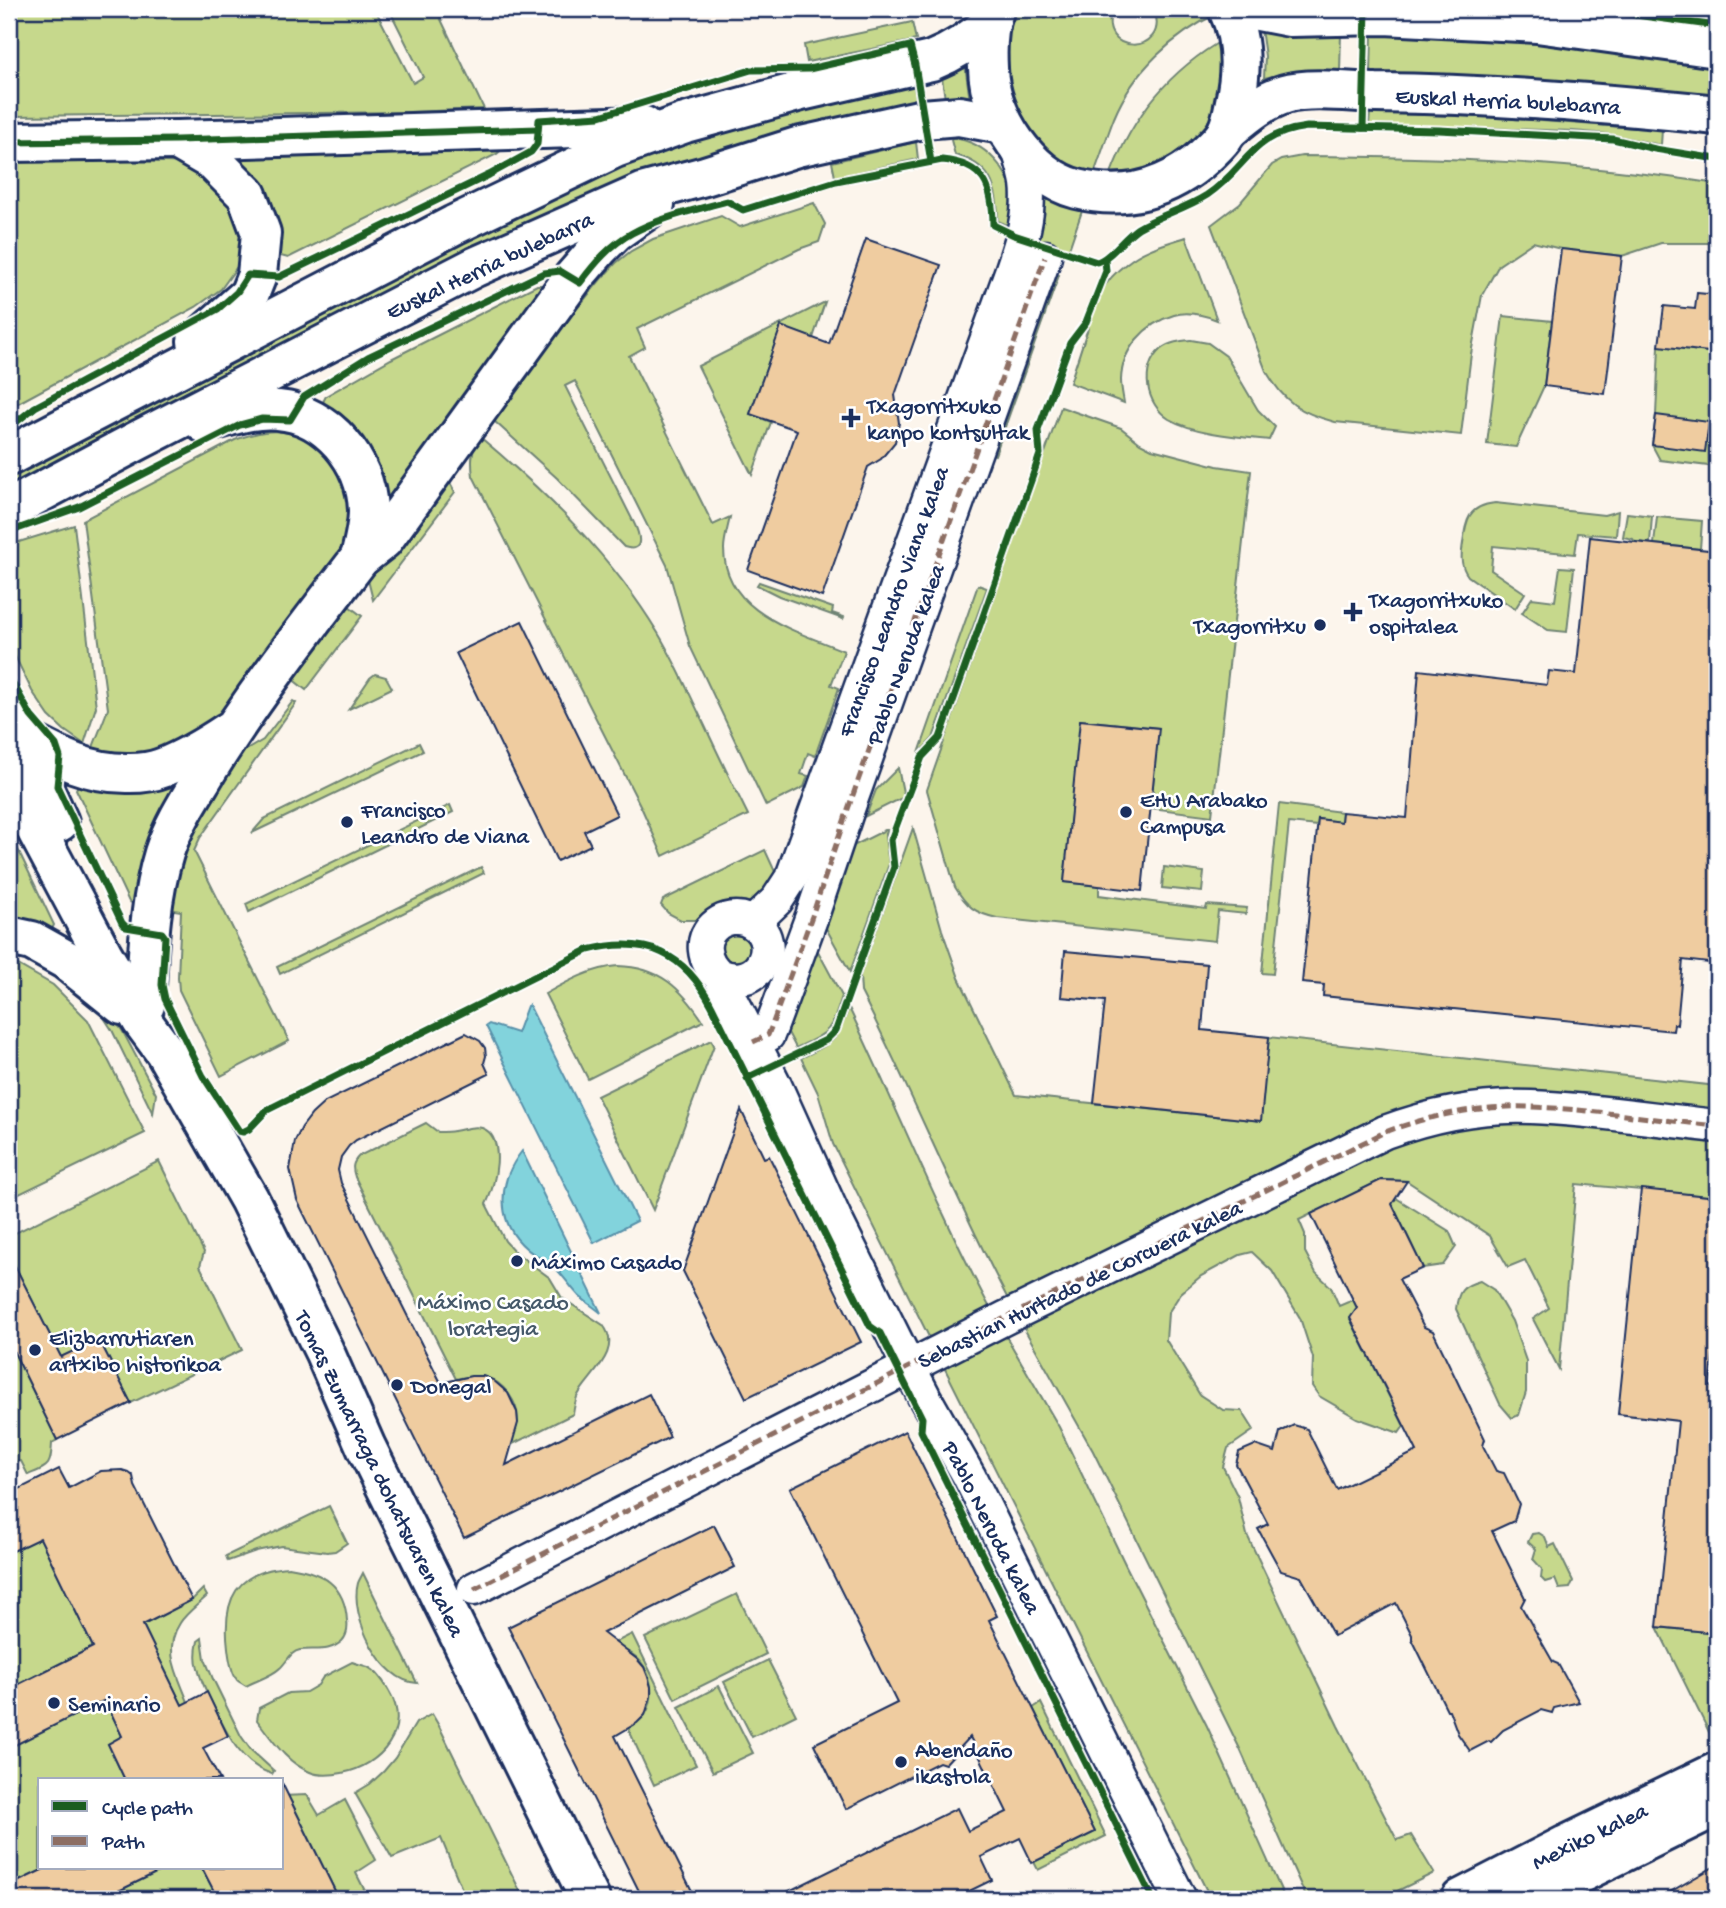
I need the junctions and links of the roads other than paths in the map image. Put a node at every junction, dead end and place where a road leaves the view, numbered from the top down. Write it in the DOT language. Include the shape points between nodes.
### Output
graph roads {
  1 [pos="1228,9"];
  2 [pos="1248,9"];
  3 [pos="993,16"];
  4 [pos="1717,48"];
  5 [pos="1717,115"];
  6 [pos="684,123"];
  7 [pos="1227,131"];
  8 [pos="1010,134"];
  9 [pos="177,140"];
  10 [pos="9,142"];
  11 [pos="705,176"];
  12 [pos="1045,257"];
  13 [pos="158,377"];
  14 [pos="137,441"];
  15 [pos="9,456"];
  16 [pos="9,509"];
  17 [pos="360,558"];
  18 [pos="14,724"];
  19 [pos="233,729"];
  20 [pos="9,778"];
  21 [pos="753,923"];
  22 [pos="9,936"];
  23 [pos="754,974"];
  24 [pos="719,975"];
  25 [pos="144,1013"];
  26 [pos="748,1031"];
  27 [pos="1717,1126"];
  28 [pos="909,1367"];
  29 [pos="474,1589"];
  30 [pos="1717,1772"];
  31 [pos="1717,1806"];
  32 [pos="590,1899"];
  33 [pos="1180,1899"];
  34 [pos="1461,1899"];
  35 [pos="1528,1899"];
  1 -- 7 [label="main road" via="1239,41 1240,63"];
  2 -- 4 [label="main road" via="1290,17 1384,15 1537,23"];
  3 -- 6 [label="main road, Euskal Herria bulebarra" via="972,40 931,61"];
  3 -- 8 [label="main road" via="988,76 991,94"];
  5 -- 7 [label="main road, Euskal Herria bulebarra" via="1527,98 1309,91 1266,100"];
  6 -- 9 [label="main road"];
  6 -- 13 [label="main road, Euskal Herria bulebarra" via="556,174"];
  7 -- 8 [label="main road, Euskal Herria bulebarra" via="1195,166 1173,180 1115,194 1075,188 1051,176"];
  8 -- 11 [label="main road, Euskal Herria bulebarra" via="959,116 923,119 796,147"];
  8 -- 21 [label="street, Francisco Leandro Viana kalea" via="1027,182 1028,205 1011,272 792,877"];
  9 -- 10 [label="main road"];
  9 -- 13 [label="main road" via="213,161 247,195 261,233 260,259 249,295"];
  11 -- 14 [label="main road, Euskal Herria bulebarra" via="645,192 475,267"];
  11 -- 17 [label="main road" via="667,196 599,248 565,288 383,540"];
  12 -- 26 [label="street, Pablo Neruda kalea" via="768,1035"];
  13 -- 15 [label="main road, Euskal Herria bulebarra"];
  14 -- 16 [label="main road, Euskal Herria bulebarra"];
  14 -- 17 [label="main road" via="256,410 295,413 316,422 344,446 360,474 368,508"];
  17 -- 19 [label="main road"];
  18 -- 19 [label="main road" via="80,767 110,774 159,769"];
  18 -- 25 [label="main road, Tomas Zumarraga dohatsuaren kalea"];
  19 -- 25 [label="main road" via="172,831 164,854 151,912"];
  20 -- 25 [label="main road, Tomas Zumarraga dohatsuaren kalea" via="103,955"];
  21 -- 23 [label="street" via="765,938 766,948"];
  21 -- 24 [label="street" via="743,918 721,921 706,936 706,958"];
  22 -- 25 [label="main road" via="32,941 66,960"];
  23 -- 24 [label="street" via="737,980"];
  23 -- 26 [label="street" via="746,998"];
  24 -- 26 [label="street, Pablo Neruda kalea"];
  25 -- 32 [label="main road, Tomas Zumarraga dohatsuaren kalea" via="248,1199"];
  26 -- 28 [label="street, Pablo Neruda kalea"];
  27 -- 28 [label="street, Sebastian Hurtado de Corcuera kalea" via="1529,1107 1415,1121 1372,1138"];
  28 -- 29 [label="street, Sebastian Hurtado de Corcuera kalea"];
  28 -- 33 [label="street, Pablo Neruda kalea" via="969,1476"];
  30 -- 34 [label="main road, Mexiko kalea"];
  31 -- 35 [label="main road, Mexiko kalea"];
}
